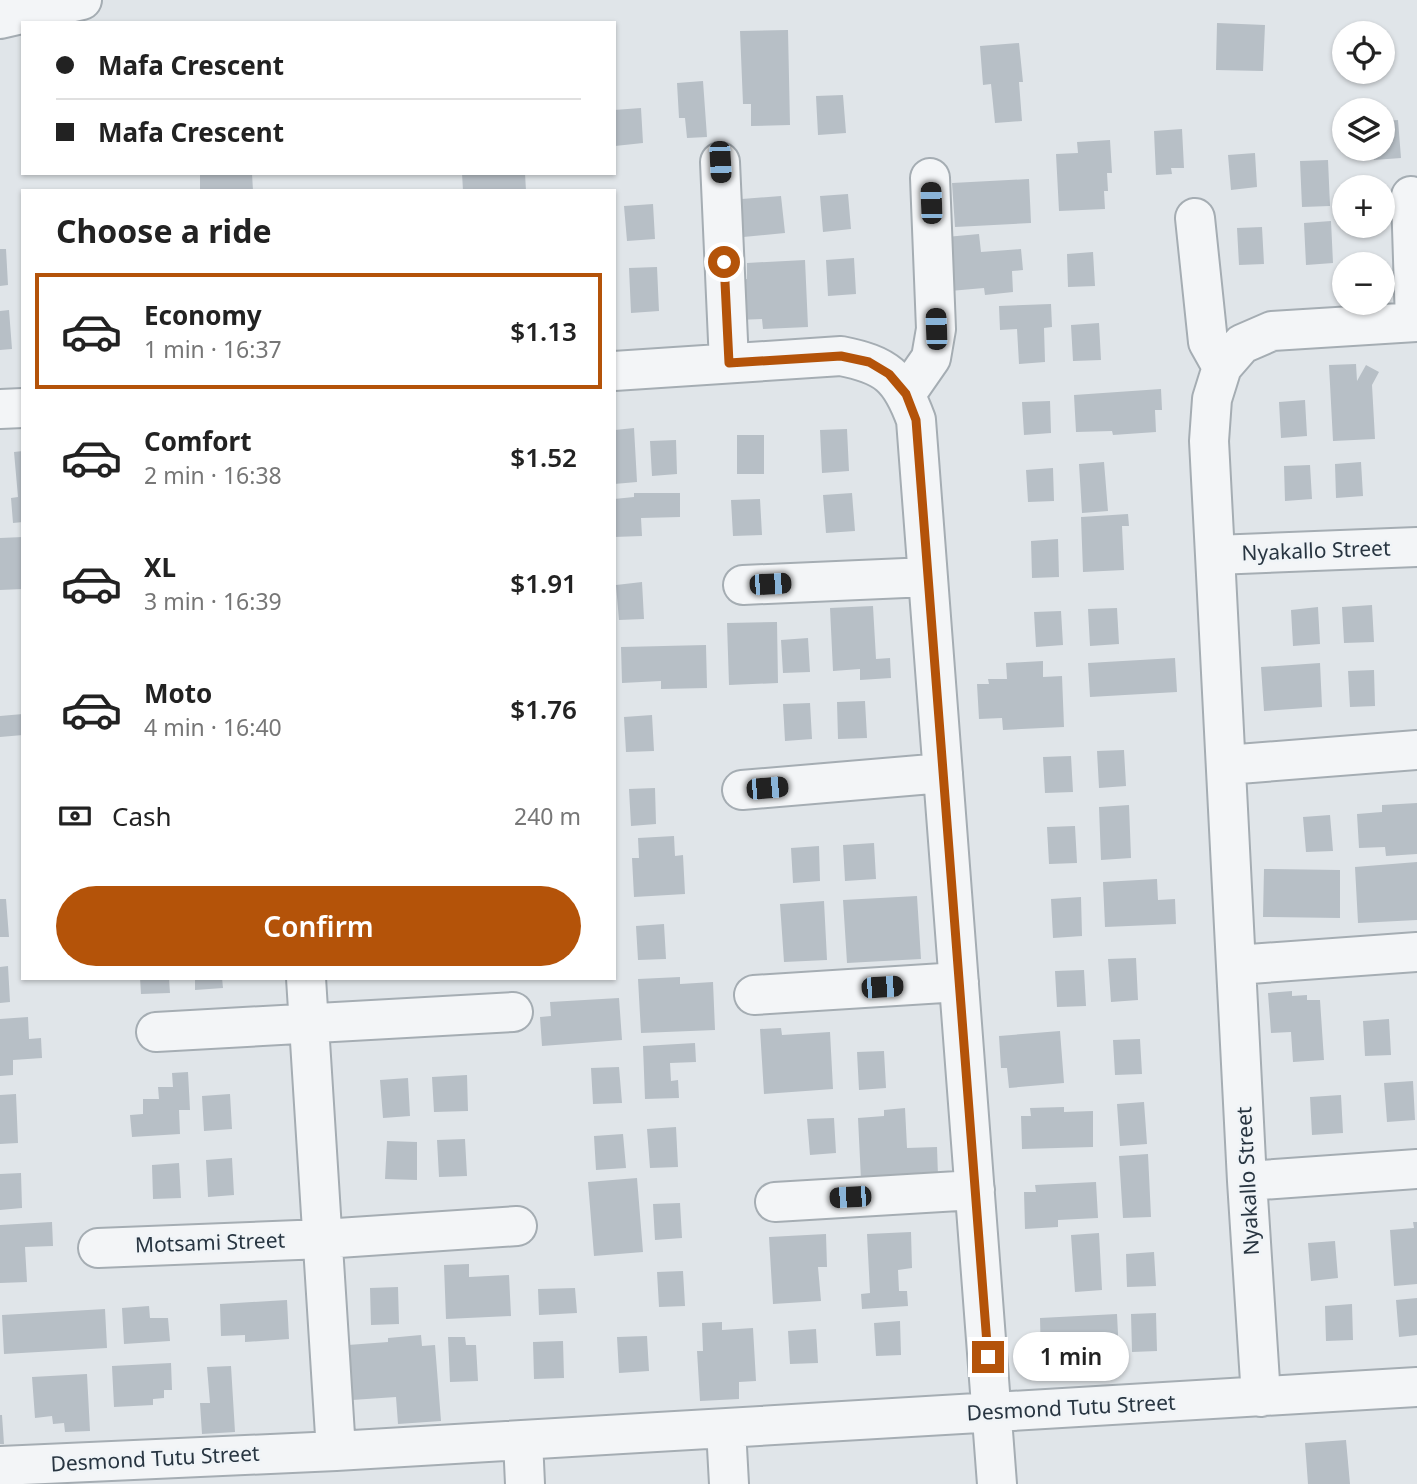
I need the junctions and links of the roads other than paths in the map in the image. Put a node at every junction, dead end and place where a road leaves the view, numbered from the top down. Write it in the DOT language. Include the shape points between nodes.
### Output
graph roads {
  1 [pos="82,0"];
  2 [pos="0,19"];
  3 [pos="720,162"];
  4 [pos="930,178"];
  5 [pos="1411,196"];
  6 [pos="1195,218"];
  7 [pos="1416,322"];
  8 [pos="729,363"];
  9 [pos="1222,367"];
  10 [pos="616,371"];
  11 [pos="906,394"];
  12 [pos="21,408"];
  13 [pos="0,409"];
  14 [pos="1417,547"];
  15 [pos="1215,555"];
  16 [pos="928,577"];
  17 [pos="743,585"];
  18 [pos="1417,750"];
  19 [pos="1226,765"];
  20 [pos="943,772"];
  21 [pos="742,790"];
  22 [pos="1417,952"];
  23 [pos="1236,965"];
  24 [pos="306,980"];
  25 [pos="959,982"];
  26 [pos="754,995"];
  27 [pos="513,1012"];
  28 [pos="309,1025"];
  29 [pos="156,1032"];
  30 [pos="1417,1170"];
  31 [pos="1247,1181"];
  32 [pos="975,1190"];
  33 [pos="775,1202"];
  34 [pos="517,1226"];
  35 [pos="323,1239"];
  36 [pos="98,1248"];
  37 [pos="1417,1387"];
  38 [pos="1261,1397"];
  39 [pos="992,1413"];
  40 [pos="726,1429"];
  41 [pos="523,1440"];
  42 [pos="336,1451"];
  43 [pos="296,1468"];
  44 [pos="10,1472"];
  45 [pos="525,1484"];
  46 [pos="729,1484"];
  47 [pos="996,1484"];
  1 -- 2 [label="street"];
  3 -- 8 [label="street"];
  4 -- 11 [label="street" via="936,329 931,358"];
  5 -- 7 [label="street"];
  6 -- 9 [label="street" via="1208,342"];
  7 -- 9 [label="street" via="1272,331 1242,344"];
  8 -- 10 [label="street"];
  8 -- 11 [label="street" via="841,356 869,362 889,374"];
  9 -- 15 [label="street, Nyakallo Street" via="1212,399 1209,441"];
  11 -- 16 [label="street" via="916,420"];
  12 -- 13 [label="street"];
  14 -- 15 [label="street, Nyakallo Street"];
  15 -- 19 [label="street, Nyakallo Street"];
  16 -- 17 [label="street"];
  16 -- 20 [label="street"];
  18 -- 19 [label="street"];
  19 -- 23 [label="street, Nyakallo Street"];
  20 -- 21 [label="street"];
  20 -- 25 [label="street"];
  22 -- 23 [label="street"];
  23 -- 31 [label="street, Nyakallo Street"];
  24 -- 28 [label="street"];
  25 -- 26 [label="street"];
  25 -- 32 [label="street"];
  27 -- 28 [label="street"];
  28 -- 29 [label="street"];
  28 -- 35 [label="street"];
  30 -- 31 [label="street"];
  31 -- 38 [label="street, Nyakallo Street"];
  32 -- 33 [label="street"];
  32 -- 39 [label="street"];
  34 -- 35 [label="street, Motsami Street"];
  35 -- 36 [label="street, Motsami Street"];
  35 -- 42 [label="street"];
  37 -- 38 [label="street, Desmond Tutu Street"];
  38 -- 39 [label="street, Desmond Tutu Street"];
  39 -- 40 [label="street, Desmond Tutu Street"];
  39 -- 47 [label="street"];
  40 -- 41 [label="street, Desmond Tutu Street"];
  40 -- 46 [label="street"];
  41 -- 42 [label="street, Desmond Tutu Street"];
  41 -- 45 [label="street"];
  42 -- 43 [label="street, Desmond Tutu Street"];
  43 -- 44 [label="street, Desmond Tutu Street"];
}
